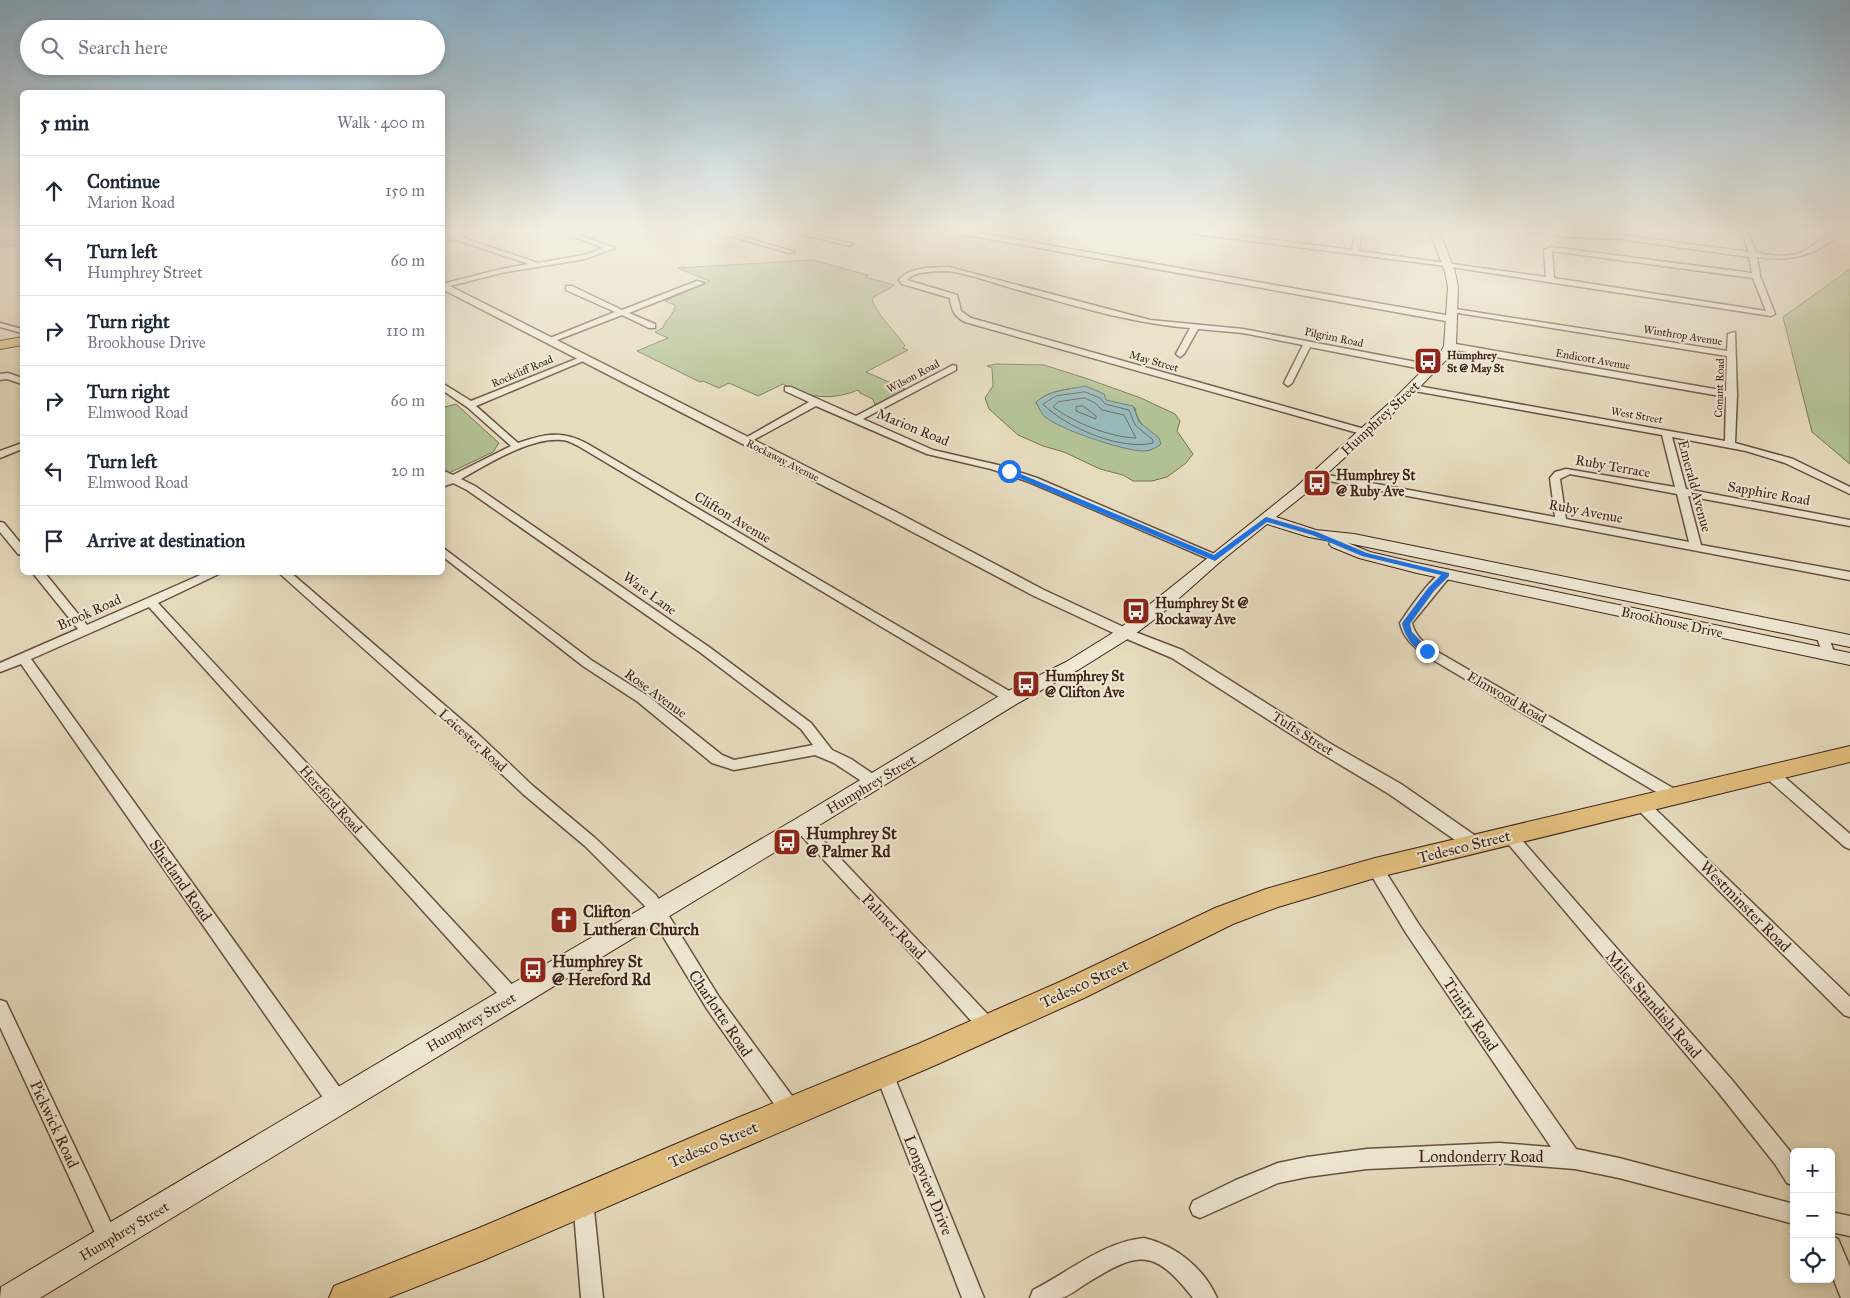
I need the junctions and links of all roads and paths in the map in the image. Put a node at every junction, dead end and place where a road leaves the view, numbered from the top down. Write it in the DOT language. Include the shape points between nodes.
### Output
graph roads {
  1 [pos="455,291"];
  2 [pos="575,291"];
  3 [pos="680,291"];
  4 [pos="933,291"];
  5 [pos="1029,291"];
  6 [pos="1311,291"];
  7 [pos="1453,291"];
  8 [pos="1614,291"];
  9 [pos="1762,291"];
  10 [pos="951,296"];
  11 [pos="625,312"];
  12 [pos="1451,314"];
  13 [pos="652,326"];
  14 [pos="1194,327"];
  15 [pos="3,328"];
  16 [pos="20,331"];
  17 [pos="1732,334"];
  18 [pos="549,340"];
  19 [pos="20,342"];
  20 [pos="1308,343"];
  21 [pos="0,345"];
  22 [pos="1450,346"];
  23 [pos="1180,354"];
  24 [pos="1732,354"];
  25 [pos="584,359"];
  26 [pos="953,368"];
  27 [pos="1432,368"];
  28 [pos="0,377"];
  29 [pos="20,380"];
  30 [pos="1288,383"];
  31 [pos="445,388"];
  32 [pos="1412,388"];
  33 [pos="788,389"];
  34 [pos="1732,395"];
  35 [pos="816,402"];
  36 [pos="470,405"];
  37 [pos="857,419"];
  38 [pos="1365,432"];
  39 [pos="1666,433"];
  40 [pos="745,440"];
  41 [pos="1730,444"];
  42 [pos="20,447"];
  43 [pos="517,448"];
  44 [pos="0,455"];
  45 [pos="1317,476"];
  46 [pos="446,479"];
  47 [pos="1850,491"];
  48 [pos="1682,493"];
  49 [pos="1266,519"];
  50 [pos="1561,522"];
  51 [pos="1850,523"];
  52 [pos="0,525"];
  53 [pos="1314,534"];
  54 [pos="1696,547"];
  55 [pos="20,550"];
  56 [pos="445,552"];
  57 [pos="1215,558"];
  58 [pos="1446,574"];
  59 [pos="40,575"];
  60 [pos="211,575"];
  61 [pos="286,575"];
  62 [pos="1850,576"];
  63 [pos="1515,581"];
  64 [pos="150,601"];
  65 [pos="85,630"];
  66 [pos="1125,633"];
  67 [pos="1822,635"];
  68 [pos="1850,641"];
  69 [pos="1829,654"];
  70 [pos="24,658"];
  71 [pos="1850,659"];
  72 [pos="0,668"];
  73 [pos="1011,698"];
  74 [pos="828,752"];
  75 [pos="1850,754"];
  76 [pos="1770,773"];
  77 [pos="874,782"];
  78 [pos="1673,795"];
  79 [pos="1641,804"];
  80 [pos="801,826"];
  81 [pos="1509,835"];
  82 [pos="1850,843"];
  83 [pos="1474,844"];
  84 [pos="1375,868"];
  85 [pos="658,910"];
  86 [pos="512,997"];
  87 [pos="0,1008"];
  88 [pos="1850,1009"];
  89 [pos="987,1026"];
  90 [pos="884,1072"];
  91 [pos="338,1102"];
  92 [pos="791,1111"];
  93 [pos="1570,1158"];
  94 [pos="1790,1170"];
  95 [pos="583,1200"];
  96 [pos="1200,1208"];
  97 [pos="1790,1213"];
  98 [pos="1835,1223"];
  99 [pos="1850,1226"];
  100 [pos="109,1241"];
  101 [pos="1835,1256"];
  102 [pos="1850,1293"];
  103 [pos="12,1298"];
  104 [pos="346,1298"];
  105 [pos="592,1298"];
  106 [pos="973,1298"];
  107 [pos="1040,1298"];
  108 [pos="1206,1298"];
  1 -- 18 [label="street, Rockaway Avenue"];
  2 -- 11 [label="street"];
  3 -- 11 [label="street"];
  4 -- 10 [label="street, Pilgrim Road"];
  5 -- 14 [label="street, Pilgrim Road" via="1165,325"];
  6 -- 12 [label="street"];
  7 -- 12 [label="main road"];
  8 -- 9 [label="street" via="1771,314"];
  10 -- 38 [label="street, May Street" via="955,311 968,320"];
  11 -- 13 [label="street"];
  11 -- 18 [label="street"];
  12 -- 22 [label="main road"];
  12 -- 24 [label="street, Winthrop Avenue"];
  14 -- 20 [label="street, Pilgrim Road" via="1227,328"];
  14 -- 23 [label="street"];
  15 -- 16 [label="street"];
  17 -- 24 [label="street, Conant Road"];
  18 -- 25 [label="street, Rockaway Avenue"];
  19 -- 21 [label="main road"];
  20 -- 27 [label="street, Pilgrim Road"];
  20 -- 30 [label="street"];
  22 -- 27 [label="main road, Humphrey Street"];
  22 -- 34 [label="street, Endicott Avenue"];
  24 -- 34 [label="street, Conant Road"];
  25 -- 36 [label="street, Rockcliff Road"];
  25 -- 40 [label="street, Rockaway Avenue"];
  26 -- 37 [label="street, Wilson Road"];
  27 -- 32 [label="main road, Humphrey Street"];
  28 -- 29 [label="street"];
  31 -- 36 [label="street"];
  32 -- 38 [label="main road, Humphrey Street"];
  32 -- 39 [label="street, West Street"];
  33 -- 35 [label="street, Marion Road"];
  34 -- 41 [label="street, Conant Road"];
  35 -- 37 [label="street, Marion Road"];
  35 -- 40 [label="street"];
  36 -- 43 [label="street"];
  37 -- 57 [label="street, Marion Road" via="936,453 981,463 1032,480"];
  38 -- 45 [label="main road, Humphrey Street"];
  39 -- 41 [label="street, West Street"];
  39 -- 48 [label="street, Emerald Avenue"];
  40 -- 66 [label="street, Rockaway Avenue" via="1039,593"];
  41 -- 47 [label="street, West Street" via="1789,461"];
  42 -- 44 [label="street"];
  43 -- 46 [label="street"];
  43 -- 73 [label="street, Clifton Avenue" via="559,437 583,445"];
  45 -- 49 [label="main road, Humphrey Street"];
  45 -- 50 [label="street, Ruby Avenue"];
  46 -- 74 [label="street, Ware Lane" via="471,488 705,650 806,726"];
  48 -- 50 [label="street, Ruby Terrace" via="1562,472 1554,478"];
  48 -- 51 [label="street, Sapphire Road"];
  48 -- 54 [label="street, Emerald Avenue"];
  49 -- 53 [label="main road, Brookhouse Drive"];
  49 -- 57 [label="main road, Humphrey Street"];
  50 -- 54 [label="street, Ruby Avenue"];
  52 -- 55 [label="street"];
  53 -- 58 [label="main road, Brookhouse Drive" via="1365,555"];
  53 -- 63 [label="main road, Brookhouse Drive" via="1354,539"];
  54 -- 62 [label="street, Ruby Avenue"];
  56 -- 74 [label="street, Rose Avenue" via="587,663 643,699 717,759 734,765 811,749"];
  57 -- 66 [label="main road, Humphrey Street"];
  58 -- 63 [label="main road, Brookhouse Drive"];
  58 -- 78 [label="street, Elmwood Road" via="1406,623 1415,642"];
  59 -- 65 [label="street"];
  60 -- 64 [label="street, Brook Road"];
  61 -- 85 [label="street, Leicester Road" via="590,842"];
  63 -- 67 [label="main road, Brookhouse Drive"];
  63 -- 69 [label="main road, Brookhouse Drive"];
  64 -- 65 [label="street, Brook Road"];
  64 -- 86 [label="street, Hereford Road"];
  65 -- 70 [label="street, Brook Road"];
  66 -- 73 [label="main road, Humphrey Street" via="1043,683"];
  66 -- 83 [label="street, Tufts Street" via="1177,654 1395,789"];
  67 -- 68 [label="main road, Brookhouse Drive"];
  67 -- 69 [label="street"];
  69 -- 71 [label="main road, Brookhouse Drive"];
  70 -- 72 [label="street, Brook Road"];
  70 -- 91 [label="street, Shetland Road"];
  73 -- 77 [label="main road, Humphrey Street"];
  74 -- 77 [label="street, Rose Avenue"];
  75 -- 76 [label="main road, Tedesco Street"];
  76 -- 78 [label="main road, Tedesco Street"];
  76 -- 82 [label="street"];
  77 -- 80 [label="main road, Humphrey Street"];
  78 -- 79 [label="main road, Tedesco Street"];
  79 -- 81 [label="main road, Tedesco Street"];
  79 -- 88 [label="street, Westminster Road"];
  80 -- 85 [label="main road, Humphrey Street"];
  80 -- 89 [label="street, Palmer Road"];
  81 -- 83 [label="main road, Tedesco Street"];
  81 -- 94 [label="street, Miles Standish Road" via="1719,1078"];
  83 -- 84 [label="main road, Tedesco Street"];
  84 -- 89 [label="main road, Tedesco Street" via="1302,888 1224,916 1074,989"];
  84 -- 93 [label="street, Trinity Road" via="1412,928"];
  85 -- 86 [label="main road, Humphrey Street"];
  85 -- 92 [label="street, Charlotte Road" via="689,966"];
  86 -- 91 [label="main road, Humphrey Street"];
  87 -- 100 [label="street, Pickwick Road"];
  89 -- 90 [label="main road, Tedesco Street"];
  90 -- 92 [label="main road, Tedesco Street"];
  90 -- 106 [label="street, Longview Drive"];
  91 -- 100 [label="main road, Humphrey Street"];
  92 -- 95 [label="main road, Tedesco Street"];
  93 -- 96 [label="street, Londonderry Road" via="1540,1154 1464,1153 1331,1163 1278,1173"];
  93 -- 97 [label="street, Londonderry Road" via="1657,1177"];
  95 -- 104 [label="main road, Tedesco Street"];
  95 -- 105 [label="street"];
  98 -- 99 [label="street"];
  100 -- 103 [label="main road, Humphrey Street"];
  101 -- 102 [label="street"];
  107 -- 108 [label="street" via="1103,1262 1144,1248 1163,1254 1185,1271"];
}
